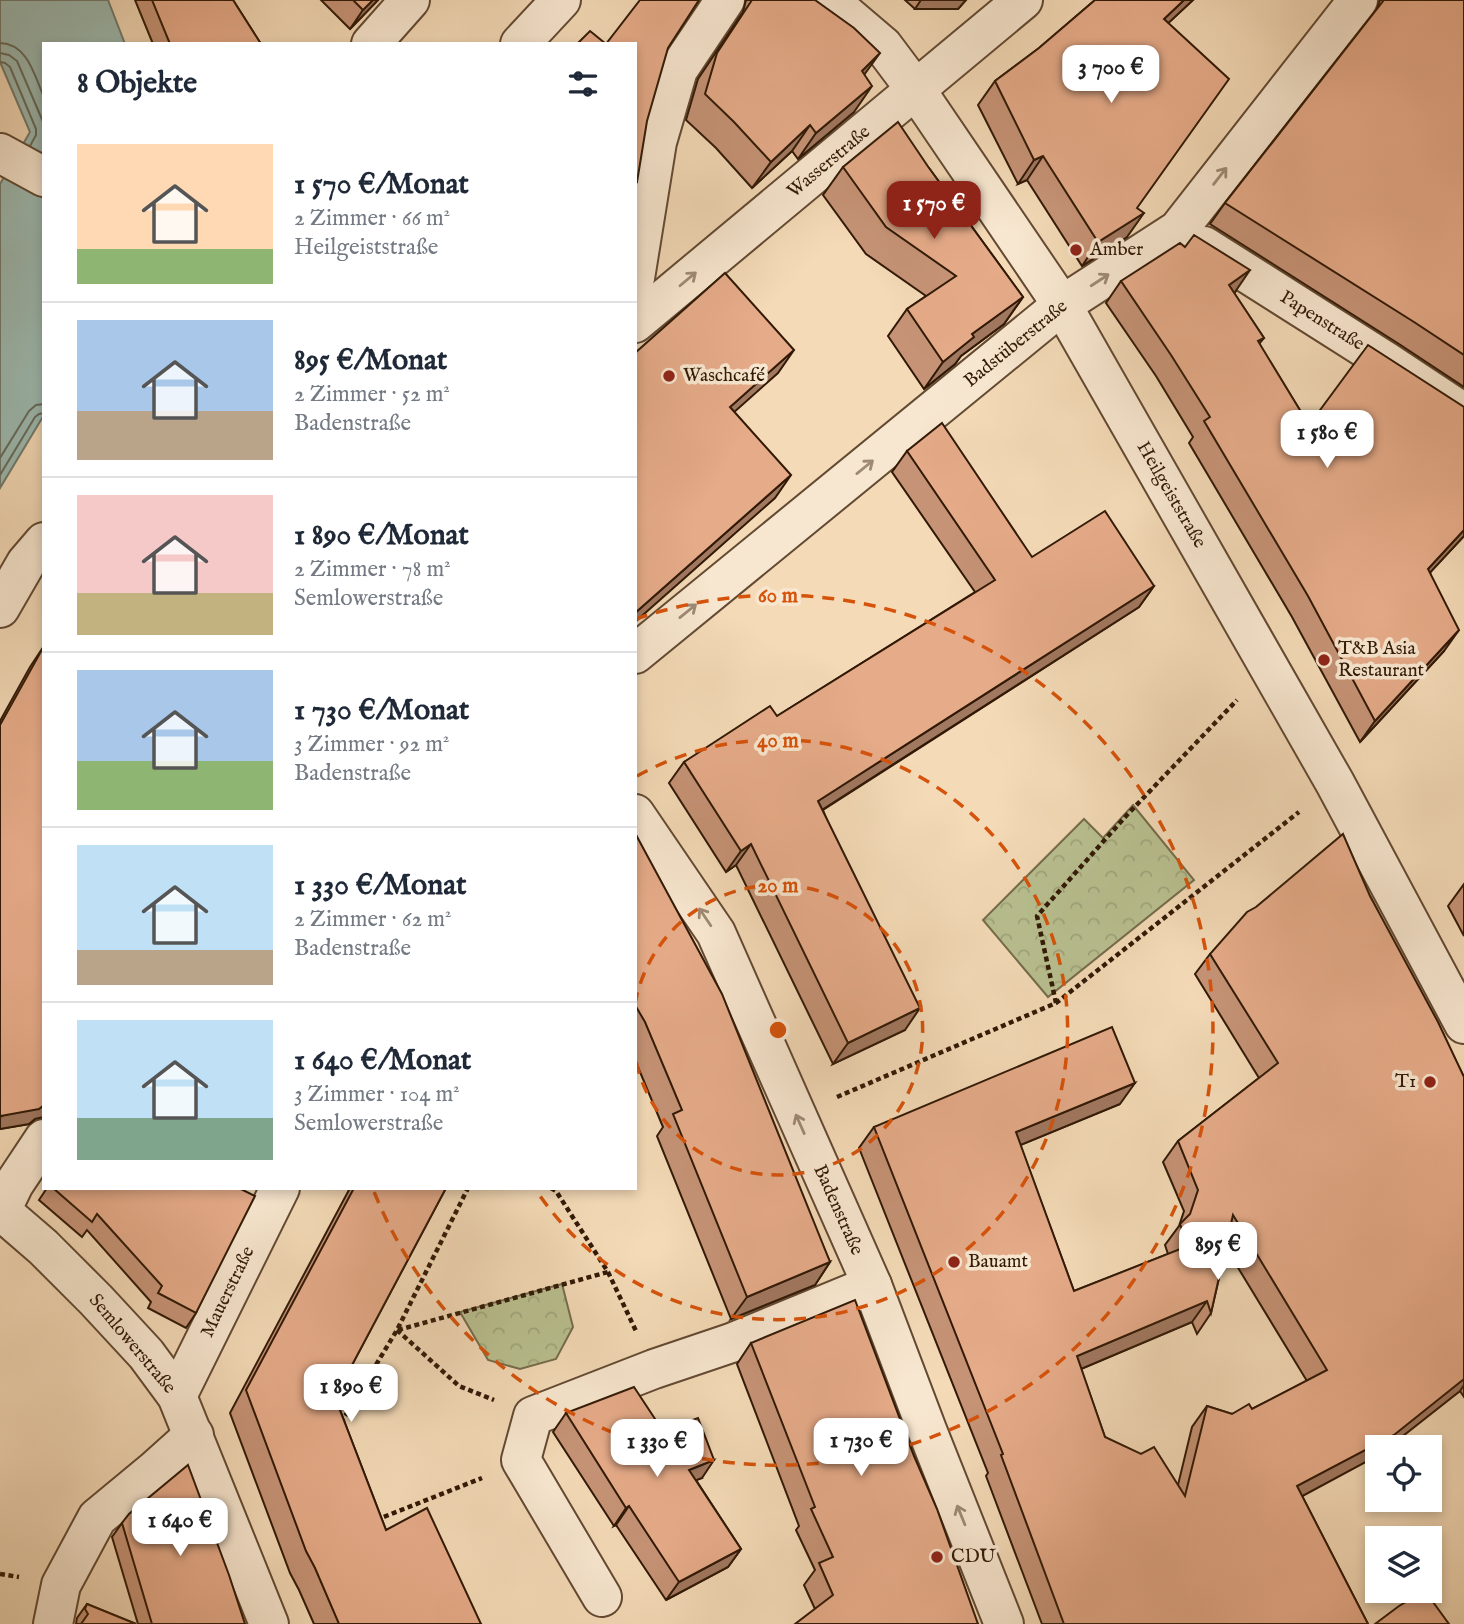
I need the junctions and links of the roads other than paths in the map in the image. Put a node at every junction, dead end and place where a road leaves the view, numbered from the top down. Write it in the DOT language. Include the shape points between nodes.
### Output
graph roads {
  1 [pos="410,0"];
  2 [pos="561,0"];
  3 [pos="725,0"];
  4 [pos="829,0"];
  5 [pos="1023,0"];
  6 [pos="1358,0"];
  7 [pos="373,42"];
  8 [pos="522,42"];
  9 [pos="916,90"];
  10 [pos="4,155"];
  11 [pos="42,176"];
  12 [pos="1178,230"];
  13 [pos="637,266"];
  14 [pos="1062,305"];
  15 [pos="637,321"];
  16 [pos="1464,413"];
  17 [pos="42,544"];
  18 [pos="0,608"];
  19 [pos="637,652"];
  20 [pos="637,817"];
  21 [pos="1464,1024"];
  22 [pos="42,1142"];
  23 [pos="279,1190"];
  24 [pos="0,1211"];
  25 [pos="872,1284"];
  26 [pos="177,1396"];
  27 [pos="194,1434"];
  28 [pos="602,1597"];
  29 [pos="53,1624"];
  30 [pos="269,1624"];
  31 [pos="1004,1624"];
  1 -- 7 [label="street"];
  2 -- 8 [label="street"];
  3 -- 13 [label="street" via="678,70 657,142"];
  4 -- 9 [label="street, Heilgeiststraße" via="883,46"];
  5 -- 9 [label="street, Wasserstraße"];
  12 -- 6 [label="street, Badstüberstraße, one-way"];
  9 -- 14 [label="street, Heilgeiststraße"];
  15 -- 9 [label="street, Wasserstraße, one-way"];
  10 -- 11 [label="street"];
  14 -- 12 [label="street, Badstüberstraße, one-way"];
  12 -- 16 [label="street, Papenstraße"];
  19 -- 14 [label="street, Badstüberstraße, one-way"];
  14 -- 21 [label="street, Heilgeiststraße" via="1335,783"];
  17 -- 18 [label="street"];
  25 -- 20 [label="street, Badenstraße, one-way" via="716,933"];
  22 -- 24 [label="street"];
  23 -- 26 [label="street, Mauerstraße"];
  24 -- 26 [label="street, Semlowerstraße" via="96,1300"];
  25 -- 28 [label="street" via="731,1343 533,1416 521,1460"];
  31 -- 25 [label="street, Badenstraße, one-way"];
  26 -- 27 [label="street, Semlowerstraße"];
  27 -- 29 [label="street" via="97,1518 61,1585"];
  27 -- 30 [label="street, Semlowerstraße"];
}
